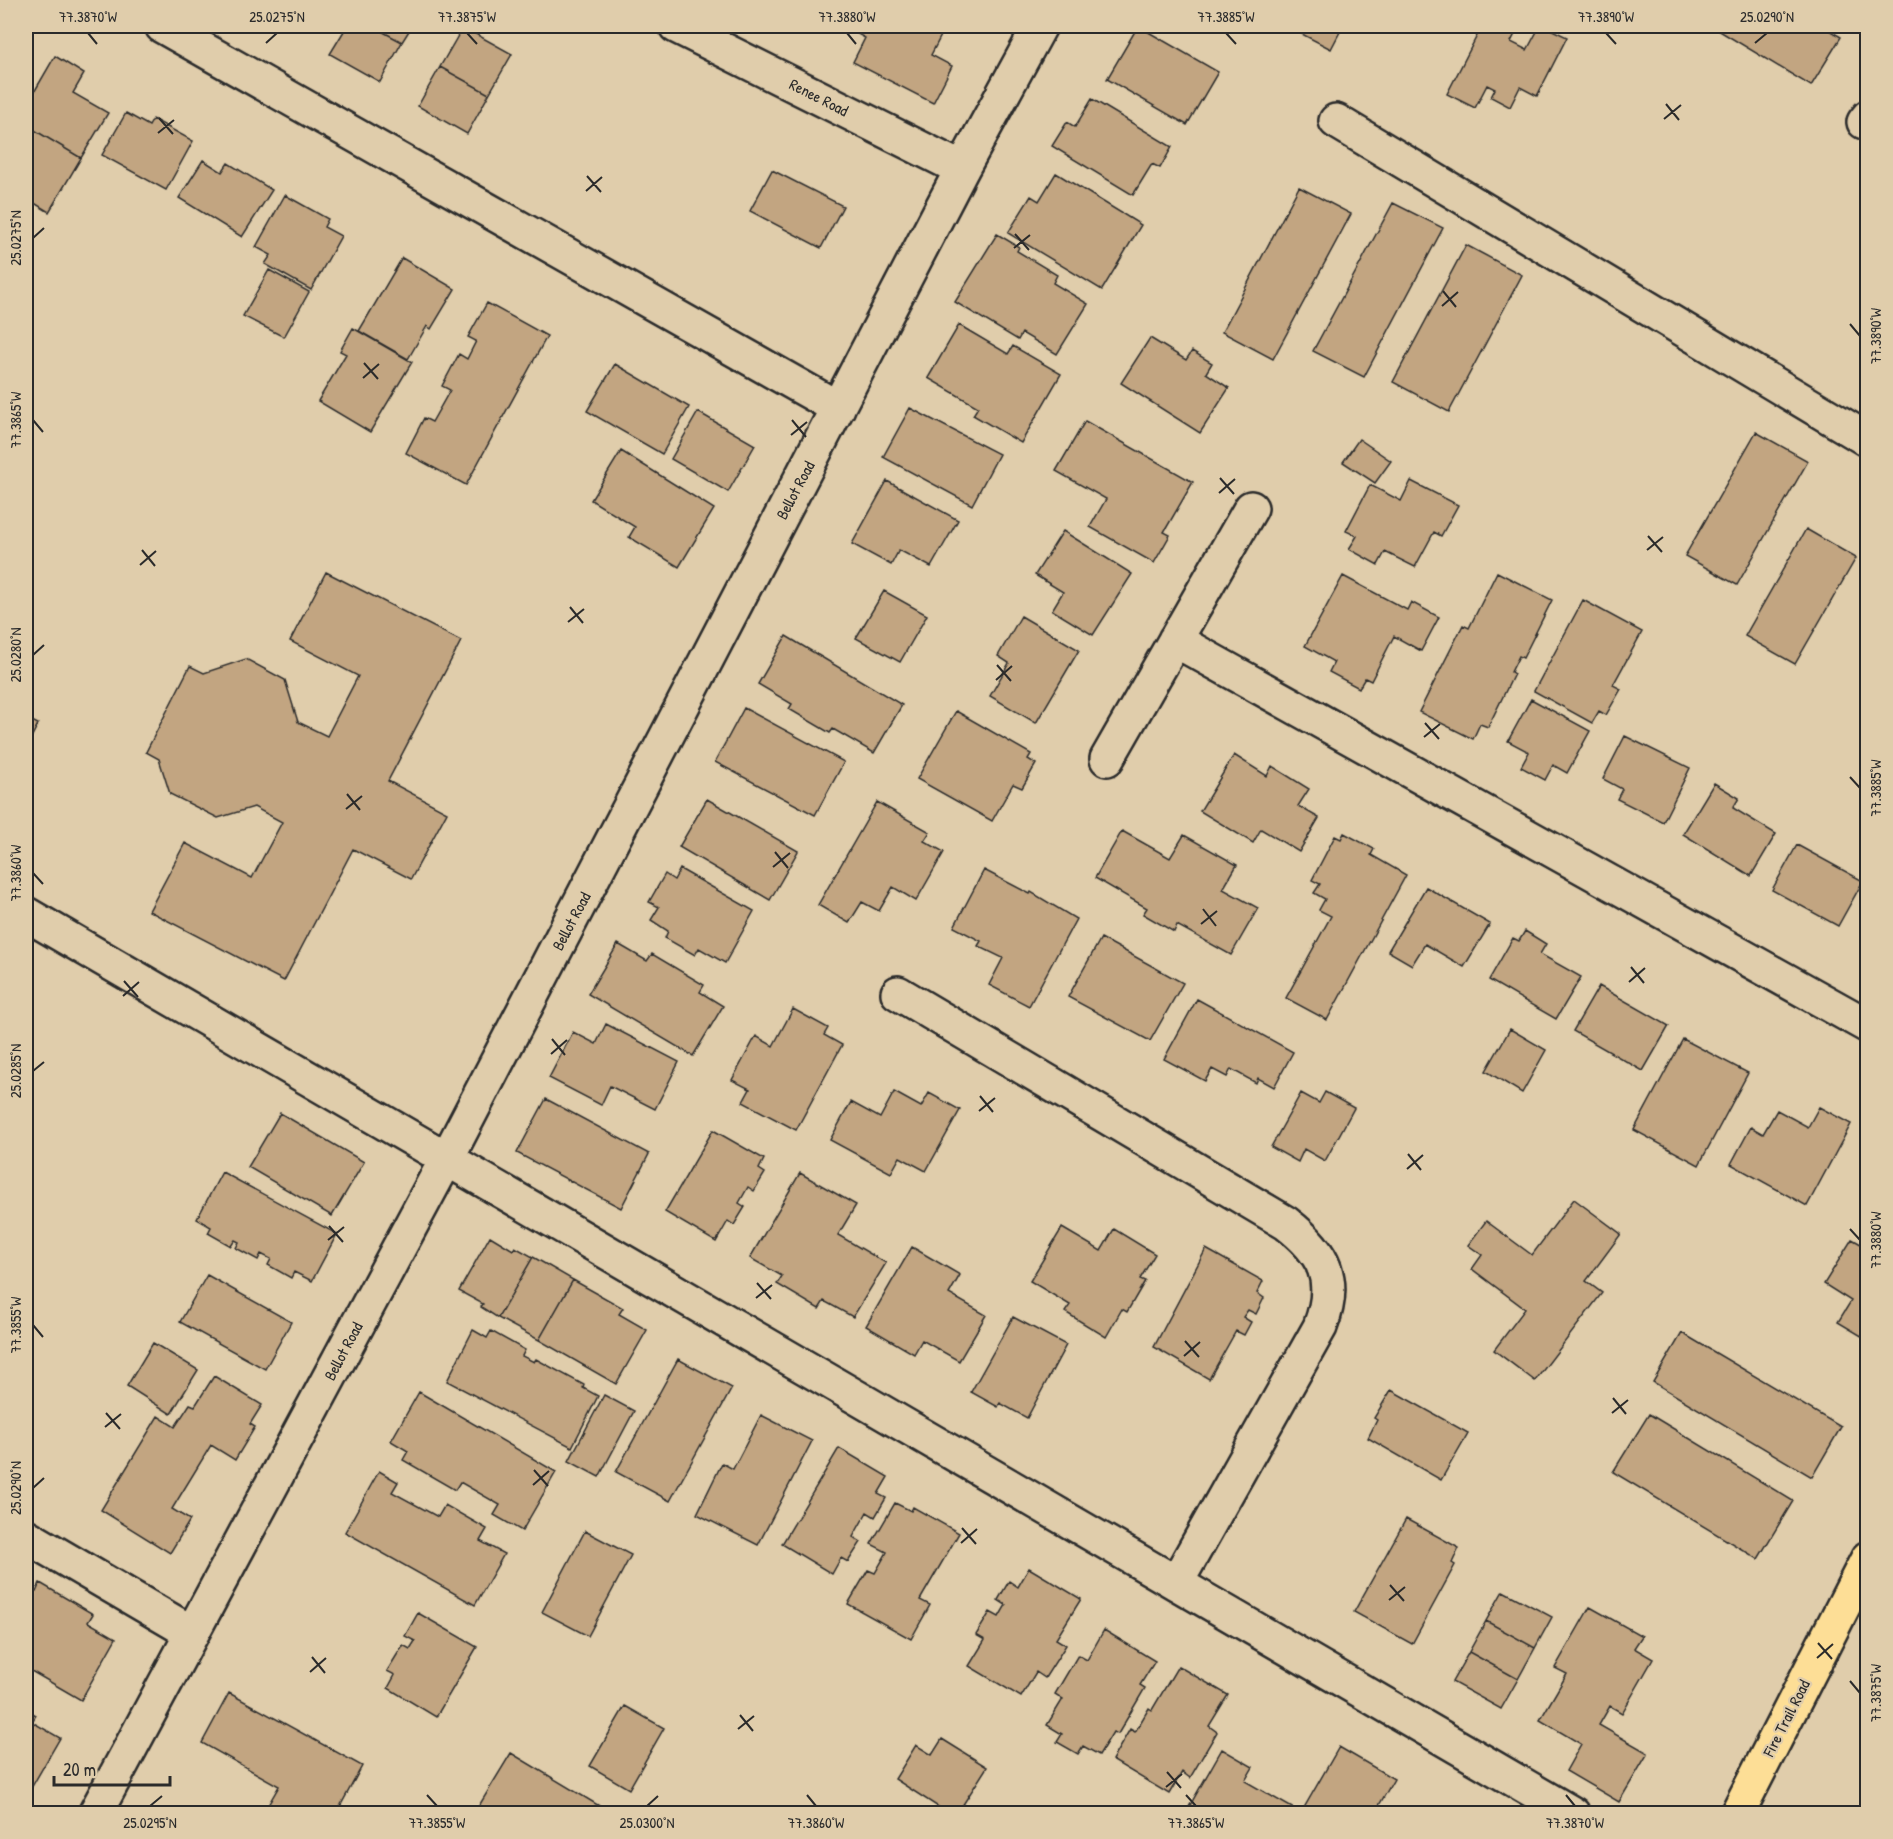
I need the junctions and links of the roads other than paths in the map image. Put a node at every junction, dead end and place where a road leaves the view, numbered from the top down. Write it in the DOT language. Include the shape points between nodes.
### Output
graph roads {
  1 [pos="162,26"];
  2 [pos="676,26"];
  3 [pos="1040,26"];
  4 [pos="1336,121"];
  5 [pos="962,169"];
  6 [pos="838,408"];
  7 [pos="1868,440"];
  8 [pos="1251,507"];
  9 [pos="1175,640"];
  10 [pos="1107,759"];
  11 [pos="26,914"];
  12 [pos="898,993"];
  13 [pos="1868,1026"];
  14 [pos="446,1160"];
  15 [pos="26,1536"];
  16 [pos="1868,1558"];
  17 [pos="1176,1583"];
  18 [pos="192,1633"];
  19 [pos="95,1814"];
  20 [pos="1573,1814"];
  21 [pos="1737,1814"];
  1 -- 6 [label="street"];
  2 -- 5 [label="street, Renee Road"];
  3 -- 5 [label="street, Bellot Road"];
  4 -- 7 [label="street"];
  5 -- 6 [label="street, Bellot Road"];
  6 -- 14 [label="street, Bellot Road"];
  8 -- 9 [label="street"];
  9 -- 10 [label="street"];
  9 -- 13 [label="street"];
  11 -- 14 [label="street"];
  12 -- 17 [label="street" via="1286,1223 1320,1257 1327,1275 1328,1303 1320,1328"];
  14 -- 17 [label="street"];
  14 -- 18 [label="street, Bellot Road"];
  15 -- 18 [label="street"];
  16 -- 21 [label="main road, Fire Trail Road"];
  17 -- 20 [label="street"];
  18 -- 19 [label="street, Bellot Road"];
}
